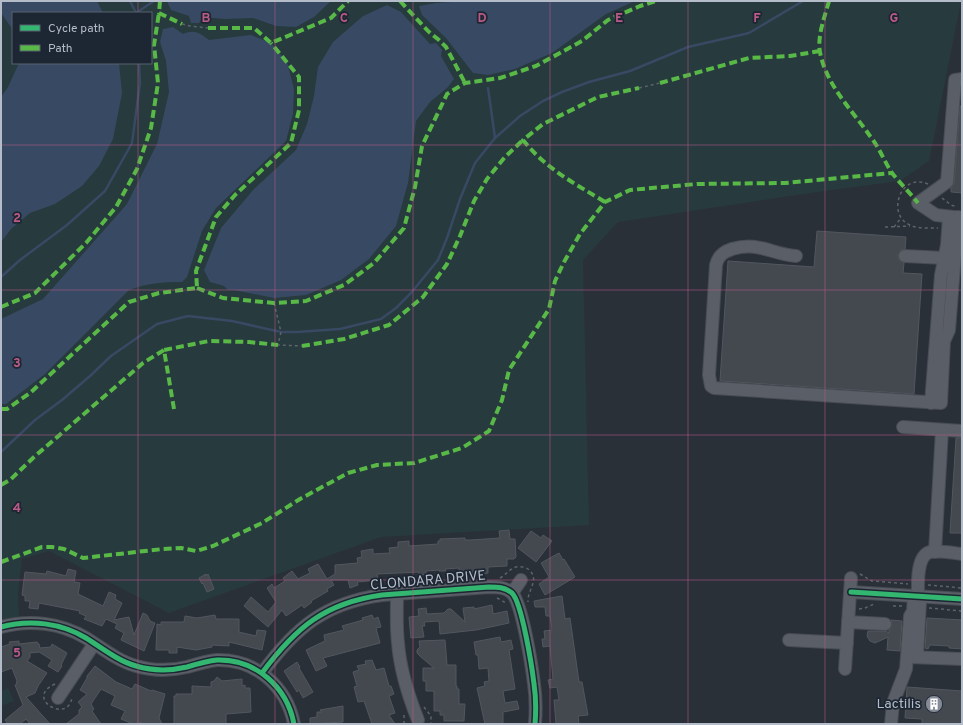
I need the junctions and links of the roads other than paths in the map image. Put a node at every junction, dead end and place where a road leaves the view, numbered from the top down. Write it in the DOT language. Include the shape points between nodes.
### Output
graph roads {
  1 [pos="962,79"];
  2 [pos="956,217"];
  3 [pos="796,256"];
  4 [pos="905,256"];
  5 [pos="944,258"];
  6 [pos="931,403"];
  7 [pos="903,427"];
  8 [pos="942,430"];
  9 [pos="962,431"];
  10 [pos="935,552"];
  11 [pos="962,554"];
  12 [pos="852,578"];
  13 [pos="521,580"];
  14 [pos="512,593"];
  15 [pos="397,594"];
  16 [pos="917,596"];
  17 [pos="850,597"];
  18 [pos="962,599"];
  19 [pos="848,622"];
  20 [pos="885,624"];
  21 [pos="1,627"];
  22 [pos="789,640"];
  23 [pos="847,643"];
  24 [pos="94,644"];
  25 [pos="912,657"];
  26 [pos="962,659"];
  27 [pos="845,669"];
  28 [pos="262,673"];
  29 [pos="58,698"];
  30 [pos="418,720"];
  31 [pos="294,724"];
  32 [pos="535,724"];
  33 [pos="891,724"];
  1 -- 2 [label="street" via="955,80 947,182 918,203 936,215"];
  2 -- 5 [label="street"];
  2 -- 6 [label="street" via="949,330 944,341 940,403"];
  3 -- 6 [label="street" via="750,246 726,251 717,259 709,375 711,386"];
  4 -- 5 [label="street"];
  5 -- 6 [label="street"];
  7 -- 8 [label="street"];
  8 -- 9 [label="street"];
  8 -- 10 [label="street"];
  10 -- 11 [label="street"];
  10 -- 16 [label="street" via="925,554 921,562"];
  12 -- 17 [label="street"];
  13 -- 14 [label="street"];
  14 -- 15 [label="street, CLONDARA DRIVE" via="504,588 489,587"];
  14 -- 32 [label="street" via="519,605 534,684"];
  15 -- 28 [label="street, CLONDARA DRIVE" via="357,599 325,613 287,641"];
  15 -- 30 [label="street" via="399,654 405,685"];
  16 -- 17 [label="street"];
  16 -- 18 [label="street"];
  16 -- 25 [label="street"];
  17 -- 19 [label="street"];
  19 -- 20 [label="street"];
  19 -- 23 [label="street"];
  21 -- 24 [label="street" via="26,623 51,625 73,631"];
  22 -- 23 [label="street"];
  23 -- 27 [label="street"];
  24 -- 28 [label="street" via="129,664 150,669 177,669 209,661 226,660 247,665"];
  24 -- 29 [label="street"];
  25 -- 26 [label="street"];
  25 -- 33 [label="street" via="893,703"];
  28 -- 31 [label="street" via="281,692 290,707"];
}
